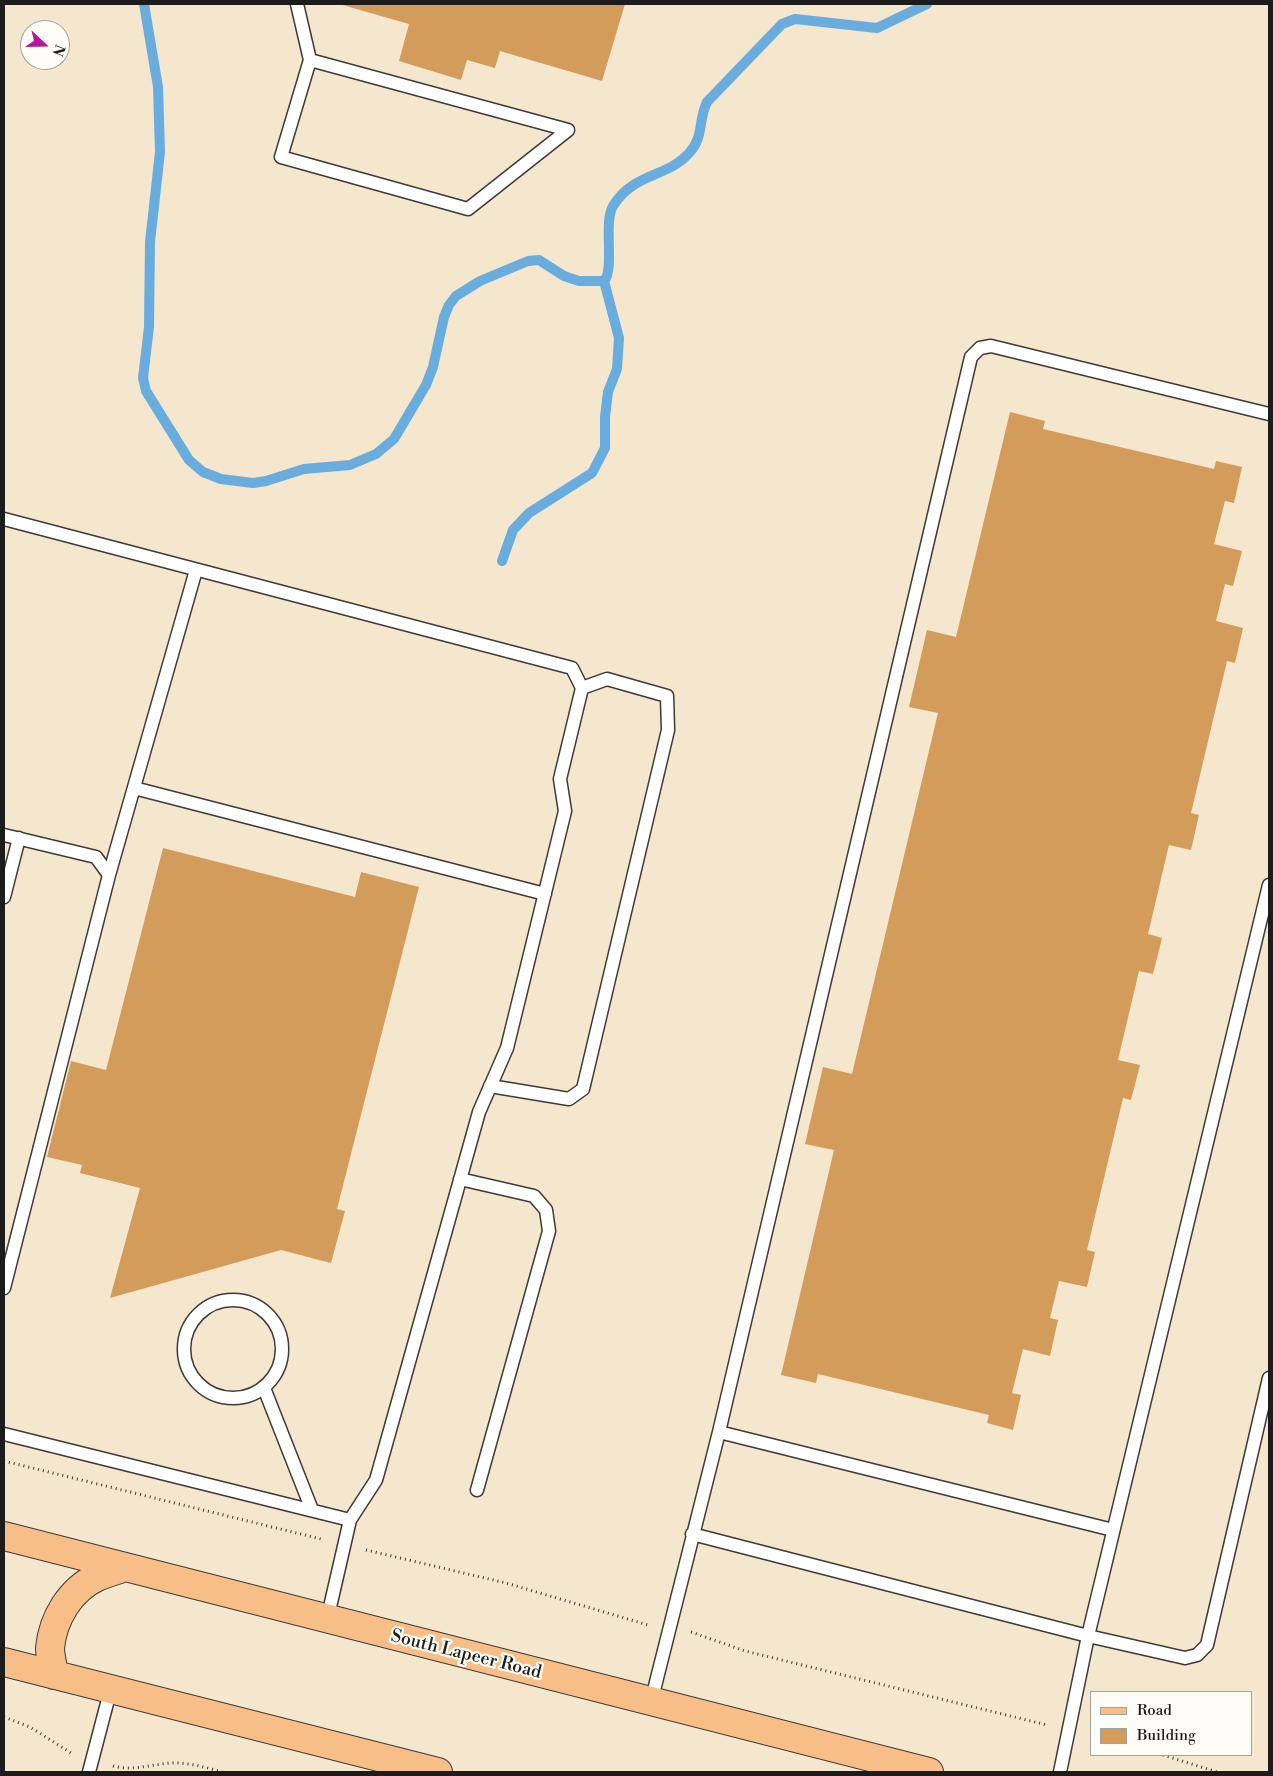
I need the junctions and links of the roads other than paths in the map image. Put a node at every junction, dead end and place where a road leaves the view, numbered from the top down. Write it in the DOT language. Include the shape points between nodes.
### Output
graph roads {
  1 [pos="297,4"];
  2 [pos="310,60"];
  3 [pos="1269,414"];
  4 [pos="4,519"];
  5 [pos="196,570"];
  6 [pos="582,688"];
  7 [pos="134,788"];
  8 [pos="4,834"];
  9 [pos="19,838"];
  10 [pos="109,875"];
  11 [pos="1269,885"];
  12 [pos="544,894"];
  13 [pos="4,897"];
  14 [pos="490,1086"];
  15 [pos="460,1180"];
  16 [pos="4,1288"];
  17 [pos="1269,1378"];
  18 [pos="264,1388"];
  19 [pos="719,1432"];
  20 [pos="4,1434"];
  21 [pos="477,1490"];
  22 [pos="312,1510"];
  23 [pos="350,1520"];
  24 [pos="1113,1530"];
  25 [pos="692,1534"];
  26 [pos="4,1536"];
  27 [pos="126,1567"];
  28 [pos="327,1620"];
  29 [pos="1088,1636"];
  30 [pos="4,1662"];
  31 [pos="54,1675"];
  32 [pos="111,1688"];
  33 [pos="651,1702"];
  34 [pos="89,1772"];
  35 [pos="438,1772"];
  36 [pos="929,1772"];
  37 [pos="1060,1772"];
  1 -- 2 [label="lane"];
  2 -- 2 [label="lane" via="281,157 468,209 568,130"];
  3 -- 19 [label="lane" via="991,346 980,348 971,357"];
  4 -- 5 [label="lane"];
  5 -- 6 [label="lane" via="572,668"];
  5 -- 7 [label="lane"];
  6 -- 12 [label="lane" via="560,779 566,811"];
  6 -- 14 [label="lane" via="607,679 667,696 668,730 584,1089 569,1099"];
  7 -- 10 [label="lane"];
  7 -- 12 [label="lane"];
  8 -- 9 [label="lane"];
  9 -- 10 [label="lane" via="96,857"];
  9 -- 13 [label="lane"];
  10 -- 16 [label="lane"];
  11 -- 24 [label="lane"];
  12 -- 14 [label="lane" via="507,1048"];
  14 -- 15 [label="lane" via="479,1112"];
  15 -- 21 [label="lane" via="534,1196 546,1210 549,1231"];
  15 -- 23 [label="lane" via="376,1480"];
  17 -- 29 [label="lane" via="1207,1645 1198,1655 1185,1658"];
  18 -- 18 [label="lane" via="250,1396 235,1399 205,1390 193,1378 185,1362 184,1345 197,1314 210,1304 227,1299 244,1300 260,1306 272,1316 280,1330 283,1346 275,1376"];
  18 -- 22 [label="lane"];
  19 -- 24 [label="lane"];
  19 -- 25 [label="lane"];
  20 -- 22 [label="lane"];
  22 -- 23 [label="lane"];
  23 -- 28 [label="lane"];
  24 -- 29 [label="lane"];
  25 -- 29 [label="lane"];
  25 -- 33 [label="lane"];
  26 -- 27 [label="main road, South Lapeer Road"];
  27 -- 28 [label="main road, South Lapeer Road"];
  27 -- 31 [label="main road" via="96,1577 76,1592 62,1609 50,1650"];
  28 -- 33 [label="main road, South Lapeer Road"];
  29 -- 37 [label="lane"];
  30 -- 31 [label="main road"];
  31 -- 32 [label="main road"];
  32 -- 34 [label="lane"];
  32 -- 35 [label="main road"];
  33 -- 36 [label="main road, South Lapeer Road"];
}
